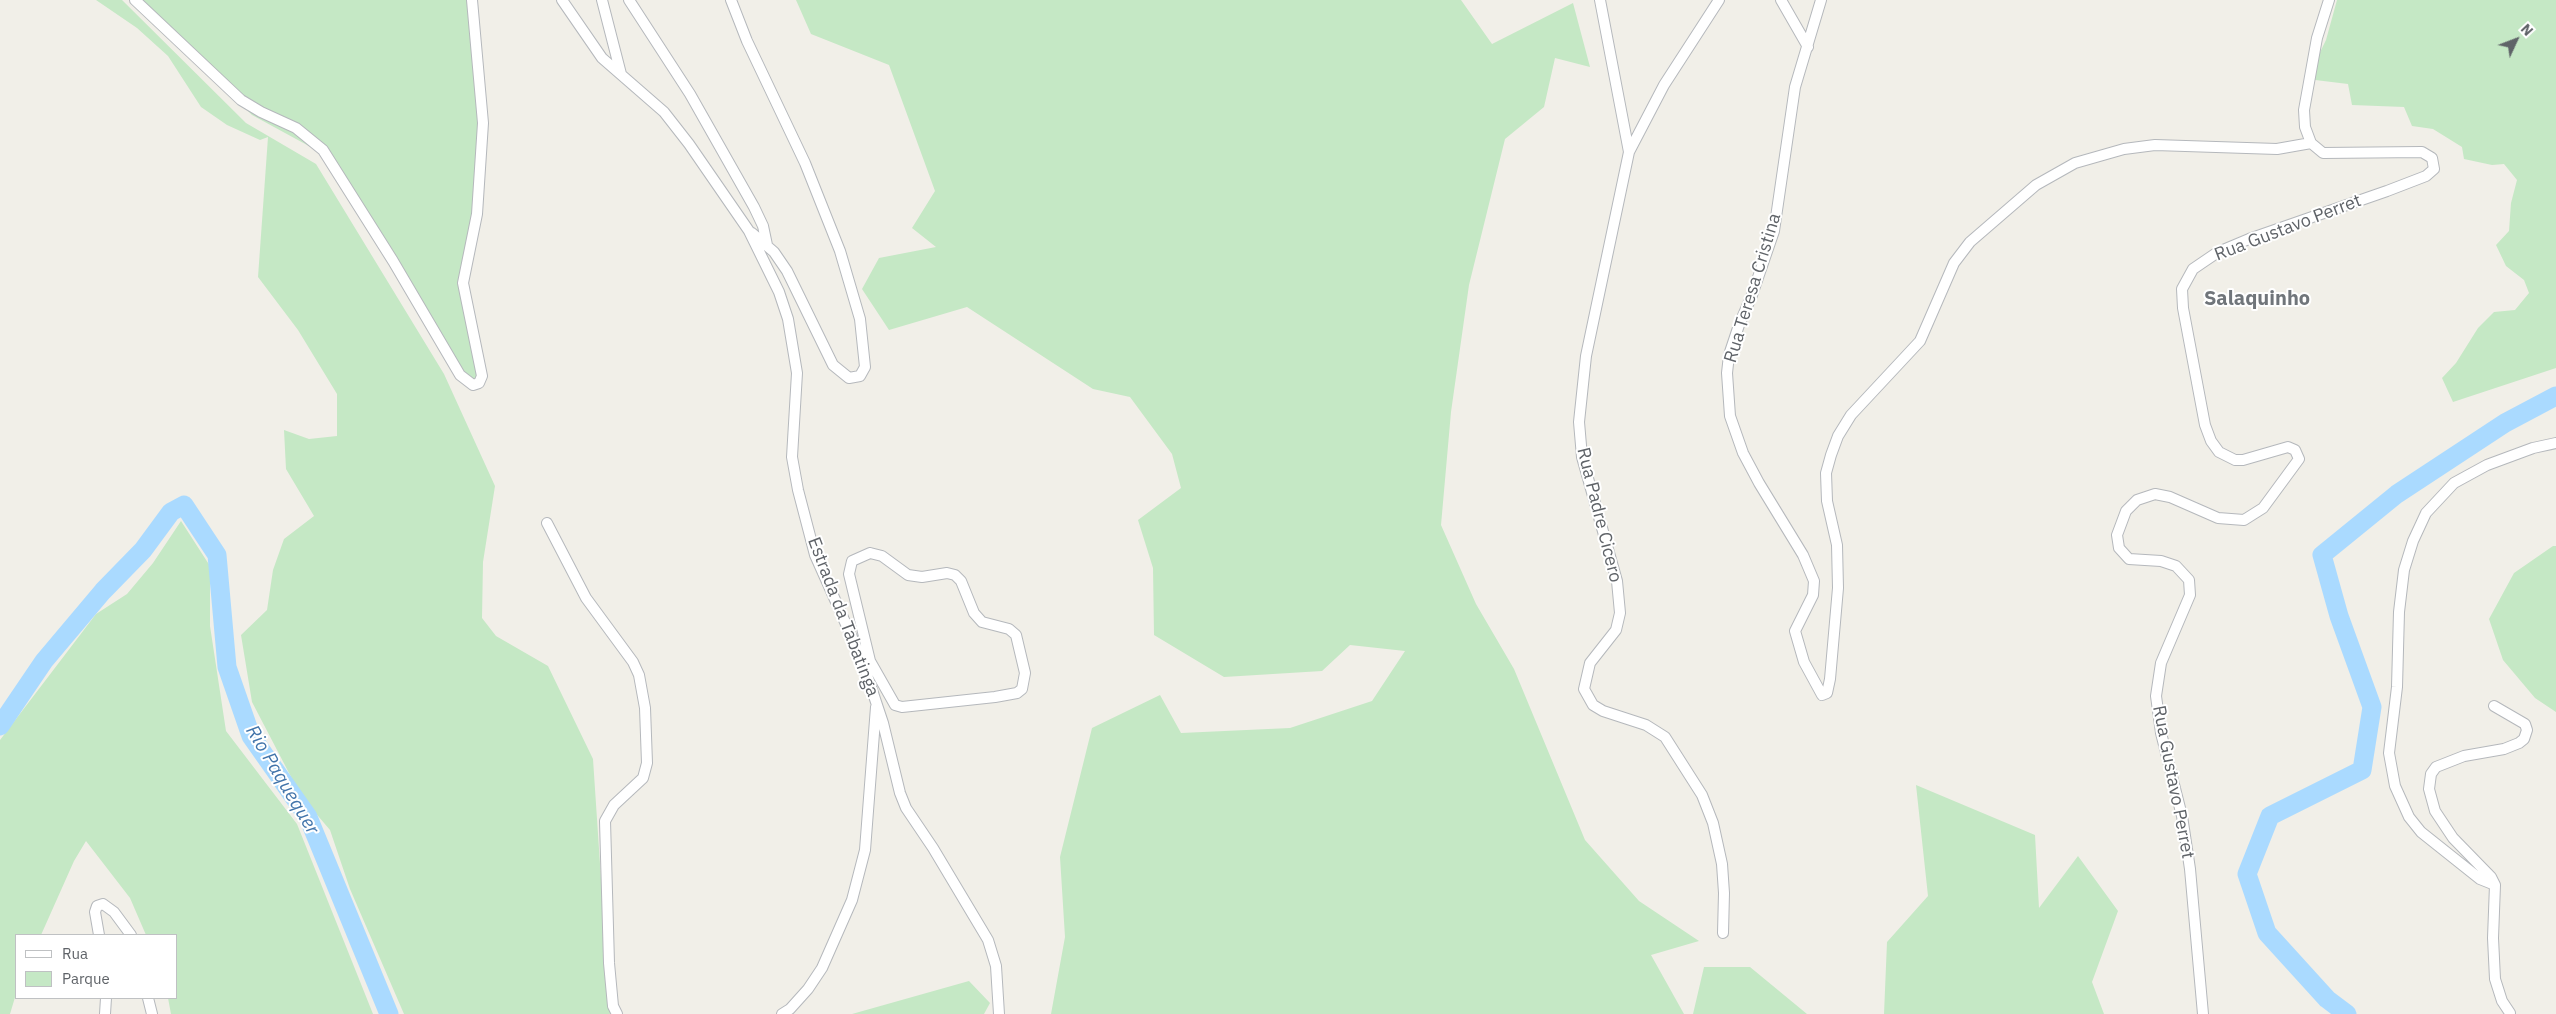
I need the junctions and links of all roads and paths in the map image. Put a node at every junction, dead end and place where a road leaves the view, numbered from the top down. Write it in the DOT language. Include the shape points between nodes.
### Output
graph roads {
  1 [pos="135,0"];
  2 [pos="472,0"];
  3 [pos="562,0"];
  4 [pos="602,0"];
  5 [pos="629,0"];
  6 [pos="731,0"];
  7 [pos="1600,0"];
  8 [pos="1719,0"];
  9 [pos="1781,0"];
  10 [pos="1821,0"];
  11 [pos="2329,0"];
  12 [pos="1808,47"];
  13 [pos="621,76"];
  14 [pos="2311,143"];
  15 [pos="1628,152"];
  16 [pos="749,231"];
  17 [pos="767,244"];
  18 [pos="2556,443"];
  19 [pos="547,523"];
  20 [pos="867,663"];
  21 [pos="877,704"];
  22 [pos="2494,706"];
  23 [pos="2495,885"];
  24 [pos="99,934"];
  25 [pos="130,934"];
  26 [pos="1723,934"];
  27 [pos="106,999"];
  28 [pos="148,999"];
  29 [pos="2510,1013"];
  30 [pos="105,1014"];
  31 [pos="152,1014"];
  32 [pos="616,1014"];
  33 [pos="782,1014"];
  34 [pos="998,1014"];
  35 [pos="2203,1014"];
  1 -- 2 [label="street" via="241,100 296,128 323,150 460,375 473,385 479,383 482,376 463,283 477,214 483,122"];
  3 -- 13 [label="street, Estrada da Tabatinga" via="602,58"];
  4 -- 13 [label="street"];
  5 -- 17 [label="street" via="690,94 754,206 764,226"];
  6 -- 17 [label="street" via="805,164 840,251 860,319 865,367 860,376 849,378 833,365 786,271"];
  7 -- 15 [label="street, Rua Padre Cicero"];
  8 -- 15 [label="street" via="1664,85"];
  9 -- 12 [label="street"];
  10 -- 12 [label="street, Rua Teresa Cristina"];
  11 -- 14 [label="street" via="2317,38 2304,110 2305,128"];
  12 -- 14 [label="street, Rua Teresa Cristina" via="1795,87 1777,218 1729,355 1727,387 1730,416 1743,452 1803,555 1814,581 1813,595 1794,631 1804,662 1822,695 1827,693 1830,680 1838,588 1837,545 1827,501 1826,473 1831,455 1851,416 1920,342 1954,262 1970,242 2036,185 2075,163 2116,151 2155,145 2277,150"];
  13 -- 16 [label="street, Estrada da Tabatinga" via="643,91 664,112"];
  14 -- 35 [label="street, Rua Gustavo Perret" via="2323,153 2422,152 2432,158 2434,169 2426,176 2387,192 2218,252 2204,260 2182,289 2205,425 2211,441 2219,452 2235,460 2288,446 2298,453 2298,462 2263,508 2244,520 2218,518 2170,497 2154,494 2137,500 2126,511 2117,535 2119,548 2129,559 2162,561 2176,566 2189,580 2190,596 2161,664 2156,696 2161,733 2185,834"];
  15 -- 26 [label="street, Rua Padre Cicero" via="1586,356 1579,422 1582,457 1617,580 1620,612 1616,630 1590,663 1584,689 1593,705 1603,711 1646,725 1665,737 1702,795 1713,823 1720,856 1724,893"];
  16 -- 17 [label="street"];
  16 -- 20 [label="street, Estrada da Tabatinga" via="779,292 788,319 797,373 792,457 815,555"];
  18 -- 23 [label="street" via="2532,448 2487,465 2454,484 2426,513 2404,570 2397,687 2389,753 2394,786 2409,817 2422,832 2480,879"];
  19 -- 32 [label="street" via="586,598 633,662 639,675 645,708 647,763 643,778 614,805 604,820 609,963"];
  20 -- 20 [label="street" via="848,570 856,558 876,553 908,575 955,575 982,622 1009,629 1016,635 1026,680 1022,689 1011,694 899,707 892,702"];
  20 -- 21 [label="street, Estrada da Tabatinga"];
  21 -- 33 [label="street" via="870,816 857,884 822,968 808,989"];
  21 -- 34 [label="street, Estrada da Tabatinga" via="906,808 988,940 996,966"];
  22 -- 23 [label="street" via="2525,724 2527,733 2524,738 2504,749 2448,761 2433,770 2429,781 2432,799 2443,823"];
  23 -- 29 [label="street" via="2492,923 2496,979 2502,1001"];
  24 -- 25 [label="street" via="95,912 103,904 114,912"];
  27 -- 30 [label="street"];
  28 -- 31 [label="street"];
}
